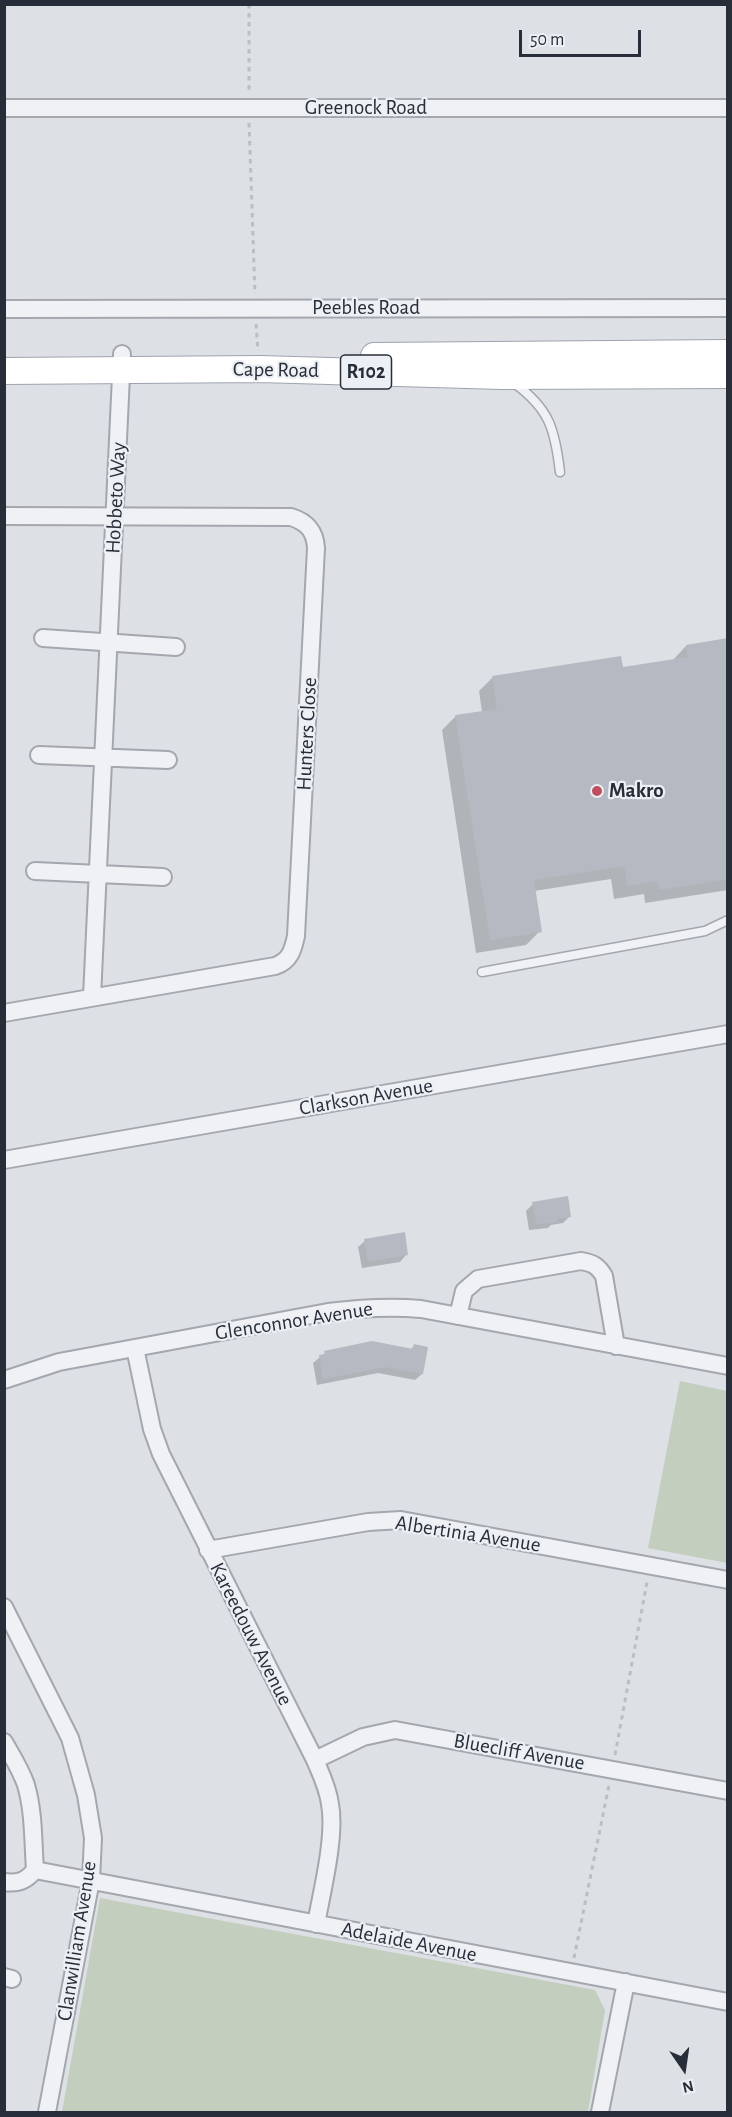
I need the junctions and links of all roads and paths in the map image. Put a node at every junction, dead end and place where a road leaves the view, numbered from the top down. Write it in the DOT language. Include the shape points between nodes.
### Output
graph roads {
  1 [pos="249,4"];
  2 [pos="4,108"];
  3 [pos="249,108"];
  4 [pos="728,108"];
  5 [pos="255,308"];
  6 [pos="728,308"];
  7 [pos="4,309"];
  8 [pos="4,354"];
  9 [pos="728,354"];
  10 [pos="258,356"];
  11 [pos="122,362"];
  12 [pos="4,370"];
  13 [pos="728,375"];
  14 [pos="502,376"];
  15 [pos="560,472"];
  16 [pos="114,515"];
  17 [pos="4,516"];
  18 [pos="43,638"];
  19 [pos="109,642"];
  20 [pos="176,646"];
  21 [pos="39,755"];
  22 [pos="102,757"];
  23 [pos="168,760"];
  24 [pos="35,871"];
  25 [pos="97,875"];
  26 [pos="163,877"];
  27 [pos="728,920"];
  28 [pos="482,972"];
  29 [pos="92,997"];
  30 [pos="4,1014"];
  31 [pos="728,1034"];
  32 [pos="4,1160"];
  33 [pos="458,1316"];
  34 [pos="616,1346"];
  35 [pos="135,1348"];
  36 [pos="728,1366"];
  37 [pos="4,1380"];
  38 [pos="208,1550"];
  39 [pos="728,1580"];
  40 [pos="4,1607"];
  41 [pos="4,1742"];
  42 [pos="315,1760"];
  43 [pos="728,1791"];
  44 [pos="35,1870"];
  45 [pos="91,1880"];
  46 [pos="4,1882"];
  47 [pos="316,1924"];
  48 [pos="626,1982"];
  49 [pos="728,2002"];
  50 [pos="47,2112"];
  51 [pos="600,2112"];
  1 -- 3 [label="path"];
  2 -- 3 [label="street, Greenock Road"];
  3 -- 4 [label="street, Greenock Road"];
  3 -- 5 [label="path"];
  5 -- 6 [label="street, Peebles Road"];
  5 -- 7 [label="street, Peebles Road"];
  5 -- 10 [label="path"];
  8 -- 11 [label="main road, Cape Road / R102"];
  9 -- 10 [label="main road, Cape Road / R102"];
  10 -- 11 [label="main road, Cape Road / R102"];
  11 -- 12 [label="main road, Cape Road / R102"];
  11 -- 14 [label="main road, Cape Road / R102"];
  11 -- 16 [label="street, Hobbeto Way"];
  13 -- 14 [label="main road, Cape Road / R102"];
  14 -- 15 [label="lane" via="525,390 548,419"];
  16 -- 17 [label="street, Hunters Close"];
  16 -- 19 [label="street, Hobbeto Way"];
  16 -- 29 [label="street, Hunters Close" via="291,517 310,527 316,548 297,936 290,956 275,966"];
  18 -- 19 [label="street"];
  19 -- 20 [label="street"];
  19 -- 22 [label="street, Hobbeto Way"];
  21 -- 22 [label="street"];
  22 -- 23 [label="street"];
  22 -- 25 [label="street, Hobbeto Way"];
  24 -- 25 [label="street"];
  25 -- 26 [label="street"];
  25 -- 29 [label="street, Hobbeto Way"];
  27 -- 28 [label="lane" via="705,931"];
  29 -- 30 [label="street, Hunters Close"];
  31 -- 32 [label="street, Clarkson Avenue"];
  33 -- 34 [label="street, Glenconnor Avenue"];
  33 -- 34 [label="street" via="464,1291 478,1279 582,1261 598,1267 604,1276"];
  33 -- 35 [label="street, Glenconnor Avenue" via="400,1307 360,1308"];
  34 -- 36 [label="street, Glenconnor Avenue"];
  35 -- 37 [label="street, Glenconnor Avenue" via="58,1362"];
  35 -- 38 [label="street, Kareedouw Avenue" via="161,1454"];
  38 -- 39 [label="street, Albertinia Avenue" via="368,1522 401,1520"];
  38 -- 42 [label="street, Kareedouw Avenue"];
  40 -- 45 [label="street, Clanwilliam Avenue" via="51,1697 78,1763 93,1838"];
  41 -- 44 [label="street" via="26,1785"];
  42 -- 43 [label="street, Bluecliff Avenue" via="363,1737 395,1730"];
  42 -- 47 [label="street, Kareedouw Avenue" via="331,1804 332,1828"];
  44 -- 45 [label="street, Adelaide Avenue"];
  44 -- 46 [label="street" via="24,1881"];
  45 -- 47 [label="street, Adelaide Avenue"];
  45 -- 50 [label="street, Clanwilliam Avenue"];
  47 -- 48 [label="street, Adelaide Avenue"];
  48 -- 49 [label="street, Adelaide Avenue"];
  48 -- 51 [label="street"];
}
